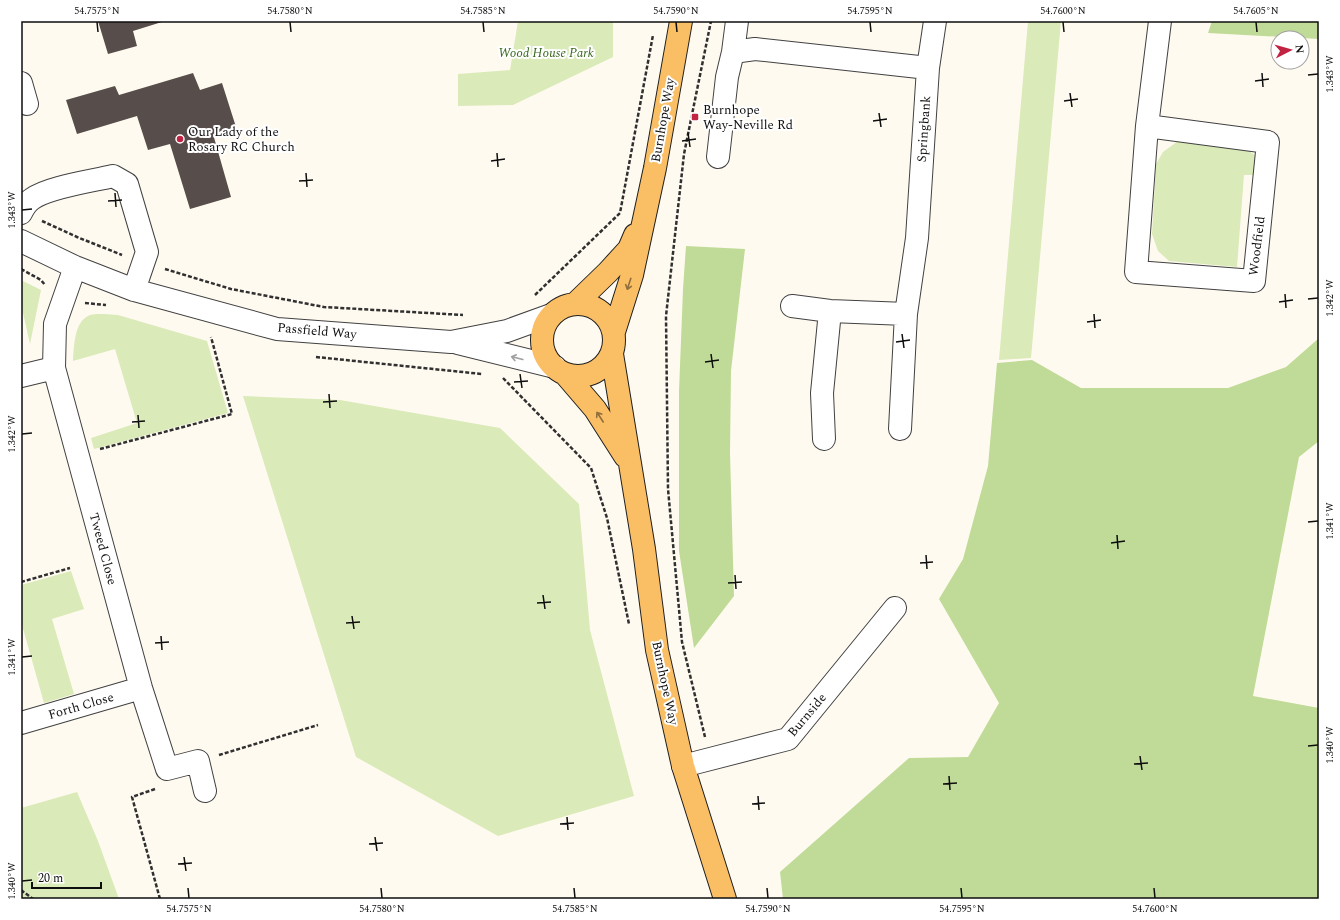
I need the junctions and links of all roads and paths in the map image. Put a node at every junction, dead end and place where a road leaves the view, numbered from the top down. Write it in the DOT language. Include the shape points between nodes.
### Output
graph roads {
  1 [pos="682,21"];
  2 [pos="711,21"];
  3 [pos="737,21"];
  4 [pos="935,21"];
  5 [pos="1160,21"];
  6 [pos="655,28"];
  7 [pos="733,52"];
  8 [pos="928,68"];
  9 [pos="21,83"];
  10 [pos="27,104"];
  11 [pos="1147,126"];
  12 [pos="718,157"];
  13 [pos="30,216"];
  14 [pos="644,218"];
  15 [pos="21,241"];
  16 [pos="125,256"];
  17 [pos="75,267"];
  18 [pos="21,268"];
  19 [pos="160,268"];
  20 [pos="47,289"];
  21 [pos="134,290"];
  22 [pos="530,298"];
  23 [pos="575,304"];
  24 [pos="792,306"];
  25 [pos="830,311"];
  26 [pos="906,314"];
  27 [pos="468,315"];
  28 [pos="551,315"];
  29 [pos="614,332"];
  30 [pos="211,336"];
  31 [pos="451,342"];
  32 [pos="612,354"];
  33 [pos="54,368"];
  34 [pos="560,371"];
  35 [pos="21,376"];
  36 [pos="501,376"];
  37 [pos="900,429"];
  38 [pos="824,439"];
  39 [pos="97,449"];
  40 [pos="629,462"];
  41 [pos="70,568"];
  42 [pos="21,582"];
  43 [pos="895,608"];
  44 [pos="629,625"];
  45 [pos="141,688"];
  46 [pos="21,723"];
  47 [pos="318,726"];
  48 [pos="710,759"];
  49 [pos="198,761"];
  50 [pos="683,766"];
  51 [pos="167,769"];
  52 [pos="205,791"];
  53 [pos="21,890"];
  54 [pos="33,899"];
  55 [pos="160,899"];
  56 [pos="724,899"];
  1 -- 14 [label="main road, Burnhope Way"];
  2 -- 48 [label="path" via="684,154 666,316 668,489 682,642"];
  3 -- 7 [label="street"];
  4 -- 8 [label="street, Springbank"];
  5 -- 11 [label="street, Woodfield"];
  6 -- 22 [label="path" via="620,213 542,290"];
  7 -- 8 [label="street" via="755,49"];
  7 -- 12 [label="street" via="727,78"];
  8 -- 26 [label="street, Springbank" via="918,238"];
  9 -- 10 [label="street"];
  11 -- 11 [label="street, Woodfield" via="1136,272 1254,282 1268,142"];
  13 -- 16 [label="path"];
  13 -- 21 [label="street" via="25,206 45,192 113,176 128,184 147,252"];
  14 -- 23 [label="main road, Burnhope Way" via="629,249"];
  14 -- 29 [label="main road, Burnhope Way, one-way" via="632,275"];
  15 -- 17 [label="street, Passfield Way"];
  17 -- 21 [label="street, Passfield Way"];
  17 -- 33 [label="street, Tweed Close" via="55,324"];
  18 -- 20 [label="path" via="41,280"];
  19 -- 27 [label="path" via="231,289 324,307"];
  21 -- 31 [label="street, Passfield Way" via="277,329"];
  23 -- 28 [label="main road" via="564,306"];
  23 -- 29 [label="main road" via="595,307 607,318"];
  24 -- 25 [label="street"];
  25 -- 26 [label="street"];
  25 -- 38 [label="street" via="822,393"];
  26 -- 37 [label="street, Springbank"];
  28 -- 31 [label="street, Passfield Way" via="508,331"];
  28 -- 34 [label="main road" via="542,336 543,348 547,359"];
  29 -- 32 [label="main road"];
  30 -- 39 [label="path" via="232,414"];
  34 -- 31 [label="street, one-way"];
  32 -- 34 [label="main road" via="606,364 587,375 576,376"];
  32 -- 40 [label="main road, Burnhope Way"];
  33 -- 35 [label="street"];
  33 -- 45 [label="street, Tweed Close"];
  40 -- 34 [label="main road, Burnhope Way, one-way" via="594,409"];
  36 -- 44 [label="path" via="591,468 608,518"];
  40 -- 50 [label="main road, Burnhope Way" via="644,548 657,650"];
  41 -- 42 [label="path"];
  43 -- 48 [label="street, Burnside" via="788,739"];
  45 -- 46 [label="street, Forth Close"];
  45 -- 51 [label="street, Tweed Close"];
  47 -- 49 [label="path"];
  48 -- 50 [label="street, Burnside"];
  49 -- 51 [label="street"];
  49 -- 52 [label="street"];
  50 -- 56 [label="main road, Burnhope Way"];
  51 -- 55 [label="path" via="155,790 132,797"];
  53 -- 54 [label="path"];
}
